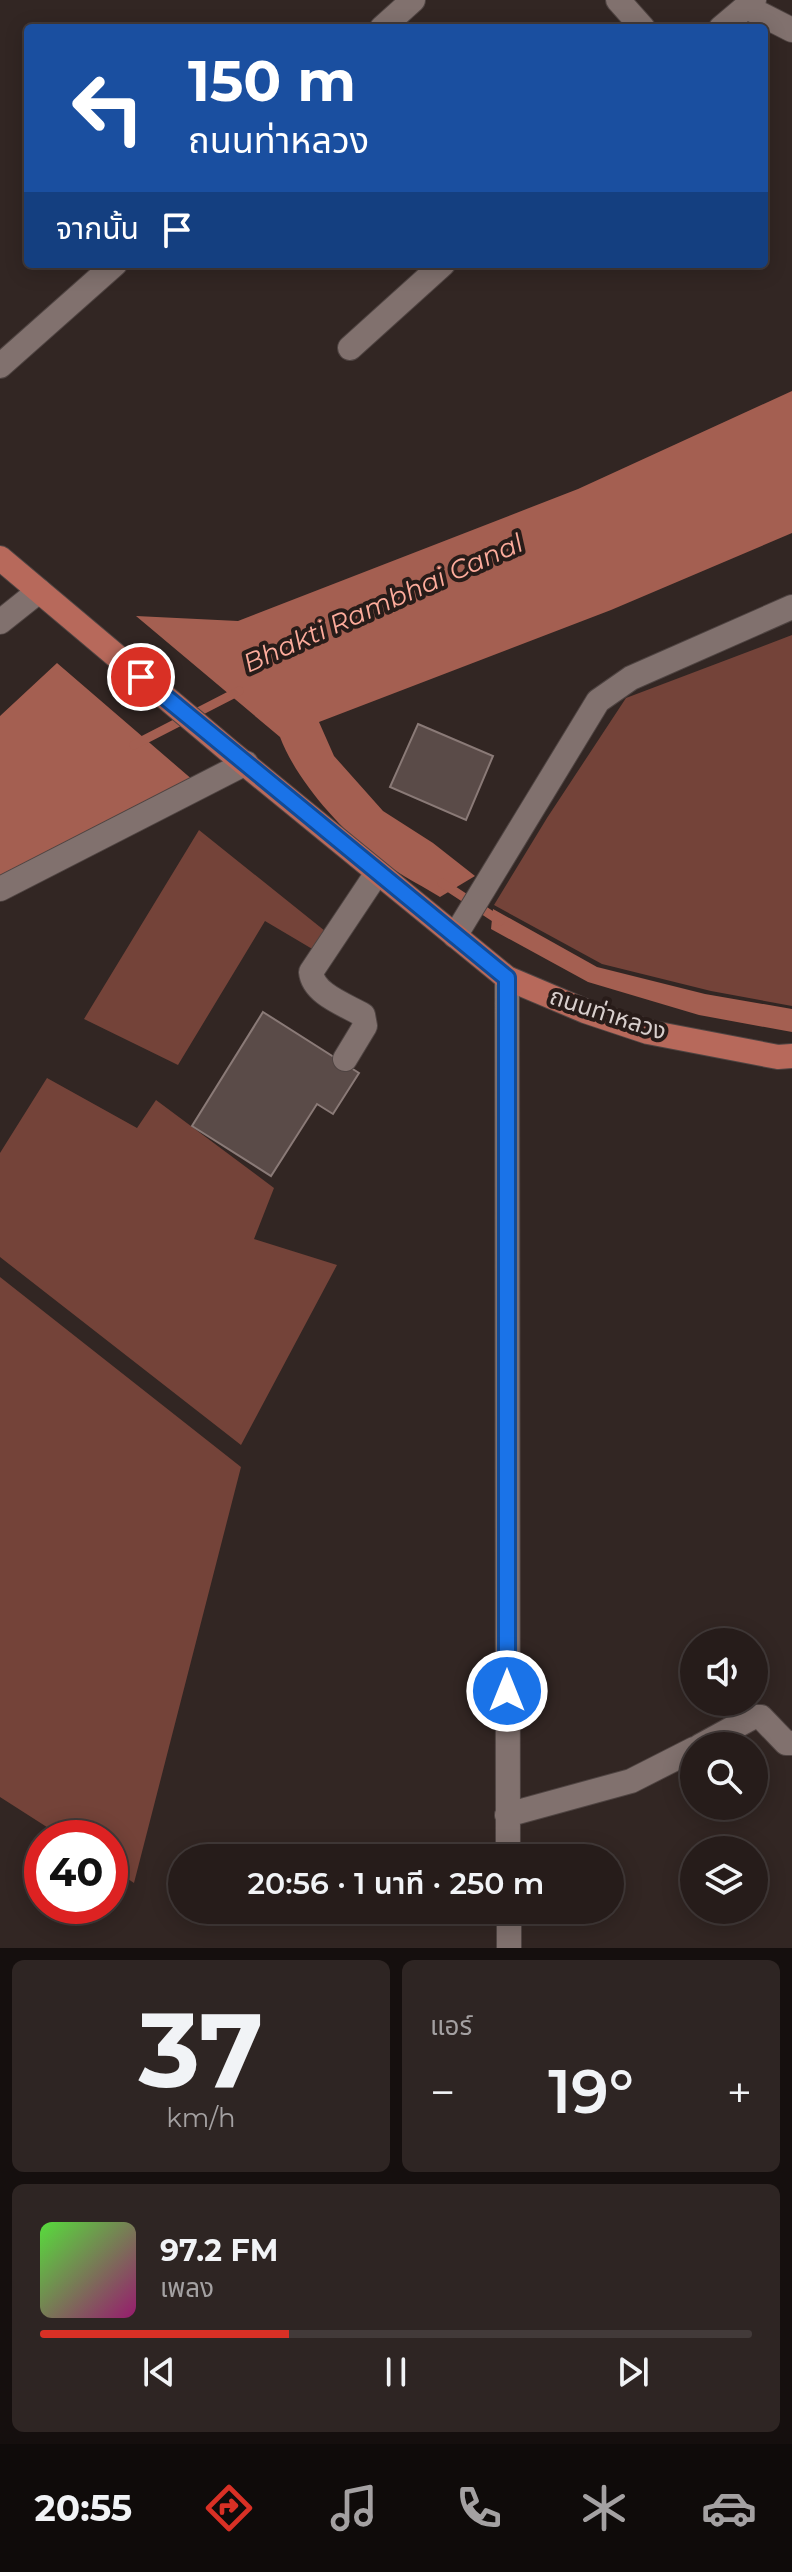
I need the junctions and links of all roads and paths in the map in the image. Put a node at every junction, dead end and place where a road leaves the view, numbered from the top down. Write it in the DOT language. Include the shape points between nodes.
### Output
graph roads {
  1 [pos="413,0"];
  2 [pos="618,0"];
  3 [pos="750,4"];
  4 [pos="386,24"];
  5 [pos="639,24"];
  6 [pos="726,24"];
  7 [pos="792,30"];
  8 [pos="110,268"];
  9 [pos="439,268"];
  10 [pos="350,348"];
  11 [pos="0,366"];
  12 [pos="0,558"];
  13 [pos="39,591"];
  14 [pos="792,607"];
  15 [pos="0,622"];
  16 [pos="237,756"];
  17 [pos="377,873"];
  18 [pos="0,889"];
  19 [pos="455,936"];
  20 [pos="507,978"];
  21 [pos="792,1056"];
  22 [pos="345,1059"];
  23 [pos="726,1732"];
  24 [pos="792,1743"];
  25 [pos="680,1756"];
  26 [pos="507,1815"];
  27 [pos="508,1844"];
  28 [pos="509,1924"];
  29 [pos="509,1948"];
  1 -- 4 [label="street"];
  2 -- 5 [label="street"];
  3 -- 6 [label="street"];
  3 -- 7 [label="street"];
  8 -- 11 [label="street"];
  9 -- 10 [label="street"];
  12 -- 13 [label="main road, ถนนท่าหลวง"];
  13 -- 15 [label="street"];
  13 -- 16 [label="main road, ถนนท่าหลวง"];
  14 -- 19 [label="street" via="631,678 598,701"];
  16 -- 17 [label="main road, ถนนท่าหลวง"];
  16 -- 18 [label="street"];
  17 -- 19 [label="main road, ถนนท่าหลวง"];
  17 -- 22 [label="street" via="311,972 317,988 365,1020"];
  19 -- 20 [label="main road, ถนนท่าหลวง"];
  20 -- 21 [label="main road, ถนนท่าหลวง" via="648,1032"];
  20 -- 26 [label="street"];
  23 -- 24 [label="street" via="761,1717"];
  25 -- 26 [label="street" via="631,1781"];
  26 -- 27 [label="street"];
  28 -- 29 [label="street"];
}
